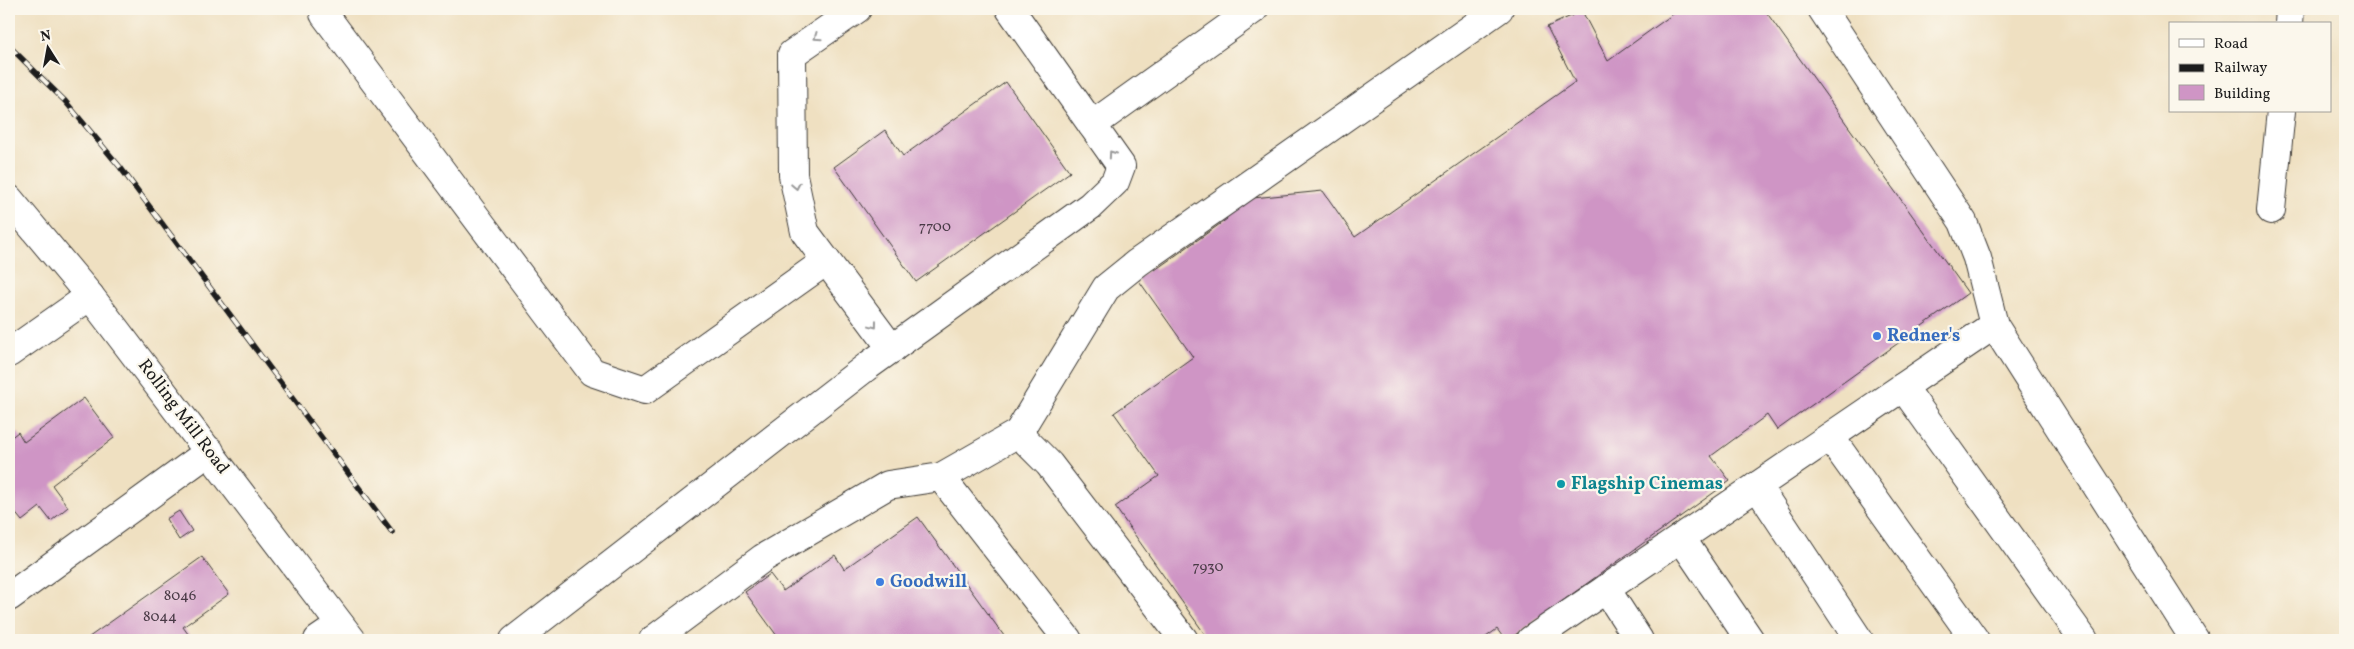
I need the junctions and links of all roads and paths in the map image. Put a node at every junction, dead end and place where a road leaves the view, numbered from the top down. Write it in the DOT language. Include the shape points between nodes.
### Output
graph roads {
  1 [pos="328,9"];
  2 [pos="857,9"];
  3 [pos="1010,9"];
  4 [pos="1254,9"];
  5 [pos="1498,9"];
  6 [pos="1822,9"];
  7 [pos="2290,9"];
  8 [pos="2289,22"];
  9 [pos="2281,112"];
  10 [pos="1092,125"];
  11 [pos="9,199"];
  12 [pos="2272,210"];
  13 [pos="826,261"];
  14 [pos="90,296"];
  15 [pos="1994,325"];
  16 [pos="892,349"];
  17 [pos="9,353"];
  18 [pos="1903,387"];
  19 [pos="1018,433"];
  20 [pos="1830,437"];
  21 [pos="210,451"];
  22 [pos="941,476"];
  23 [pos="1757,486"];
  24 [pos="1681,538"];
  25 [pos="1606,589"];
  26 [pos="9,597"];
  27 [pos="337,635"];
  28 [pos="514,640"];
  29 [pos="653,640"];
  30 [pos="1068,640"];
  31 [pos="1184,640"];
  32 [pos="1530,640"];
  33 [pos="1639,640"];
  34 [pos="1750,640"];
  35 [pos="1859,640"];
  36 [pos="1975,640"];
  37 [pos="2084,640"];
  38 [pos="2195,640"];
  1 -- 13 [label="street" via="324,14 592,372 645,390"];
  2 -- 13 [label="street, one-way" via="792,54 793,175 805,232"];
  3 -- 10 [label="street"];
  4 -- 10 [label="street"];
  5 -- 19 [label="street" via="1106,288"];
  6 -- 15 [label="street" via="1963,222"];
  7 -- 8 [label="street"];
  9 -- 12 [label="street"];
  16 -- 10 [label="street, one-way" via="1090,206 1115,182 1121,166"];
  11 -- 14 [label="street, Rolling Mill Road"];
  13 -- 16 [label="street, one-way"];
  14 -- 17 [label="street"];
  14 -- 21 [label="street, Rolling Mill Road"];
  15 -- 18 [label="street"];
  15 -- 38 [label="street"];
  16 -- 28 [label="street"];
  18 -- 20 [label="street"];
  18 -- 37 [label="street"];
  19 -- 22 [label="street"];
  19 -- 31 [label="street" via="1049,464"];
  20 -- 23 [label="street"];
  20 -- 36 [label="street"];
  21 -- 26 [label="street"];
  21 -- 27 [label="street, Rolling Mill Road"];
  22 -- 29 [label="street" via="888,485 763,558"];
  22 -- 30 [label="street"];
  23 -- 24 [label="street"];
  23 -- 35 [label="street"];
  24 -- 25 [label="street"];
  24 -- 34 [label="street"];
  25 -- 32 [label="street"];
  25 -- 33 [label="street"];
}
